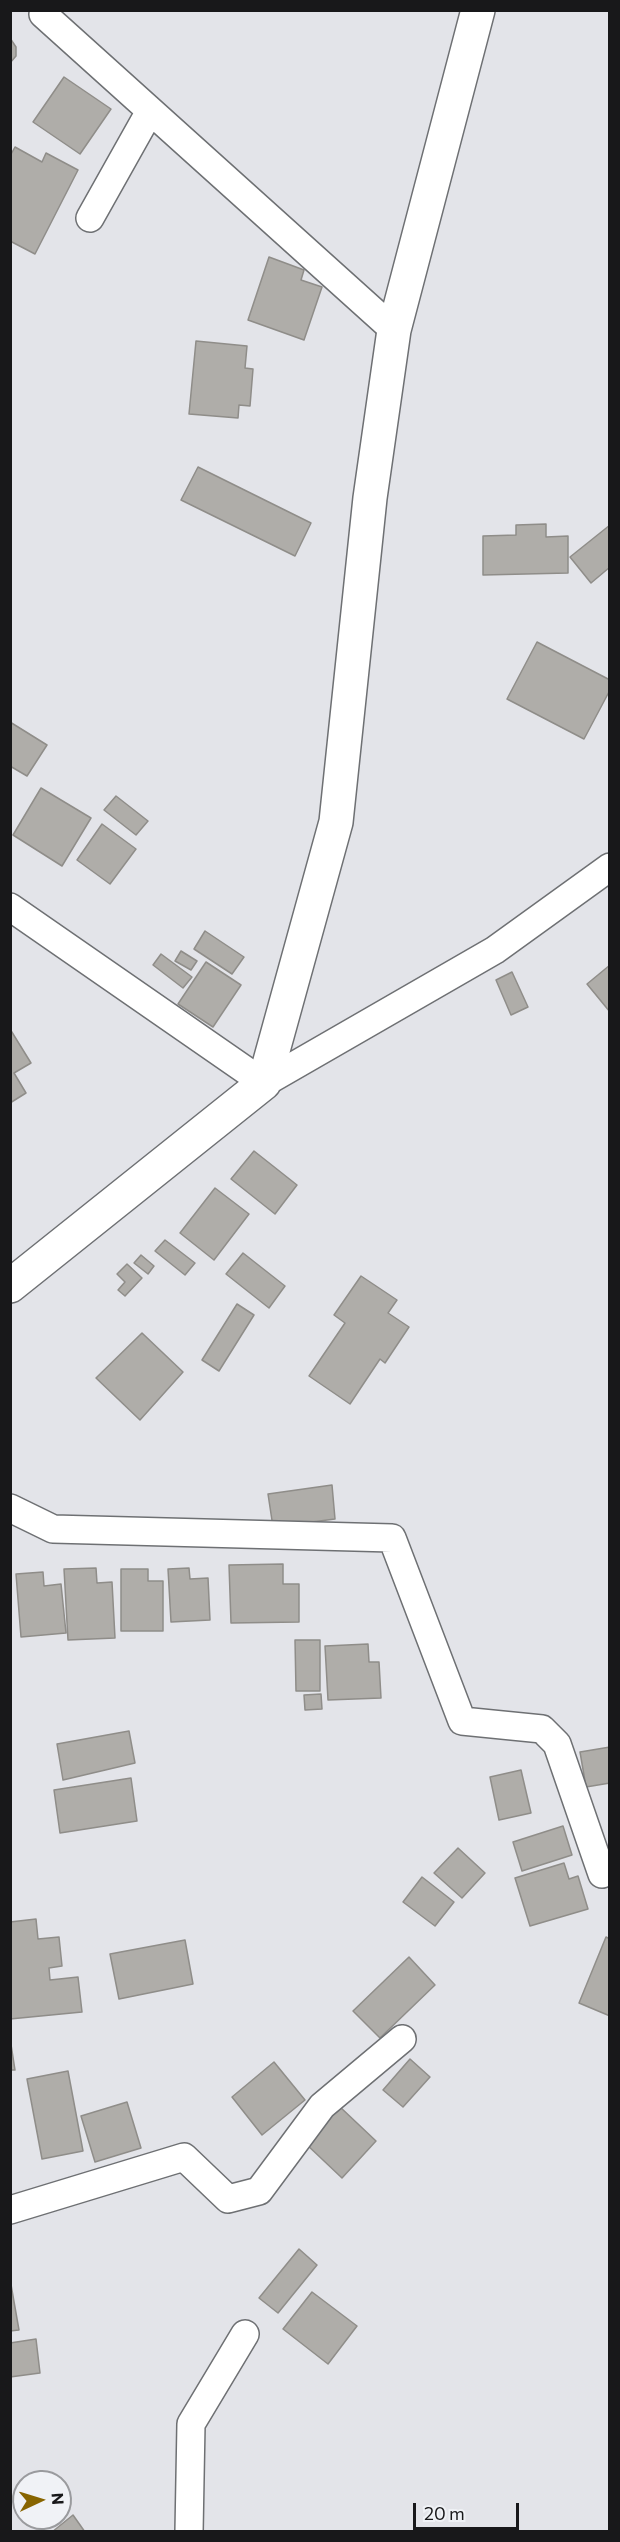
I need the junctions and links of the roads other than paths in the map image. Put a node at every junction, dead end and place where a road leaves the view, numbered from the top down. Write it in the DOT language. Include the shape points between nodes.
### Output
graph roads {
  1 [pos="478,10"];
  2 [pos="43,14"];
  3 [pos="150,111"];
  4 [pos="90,218"];
  5 [pos="394,330"];
  6 [pos="609,867"];
  7 [pos="10,907"];
  8 [pos="264,1083"];
  9 [pos="10,1286"];
  10 [pos="10,1508"];
  11 [pos="602,1874"];
  12 [pos="402,2039"];
  13 [pos="10,2210"];
  14 [pos="245,2334"];
  15 [pos="189,2532"];
  1 -- 5 [label="street"];
  2 -- 3 [label="street"];
  3 -- 4 [label="street"];
  3 -- 5 [label="street"];
  5 -- 8 [label="street" via="370,498 336,822"];
  6 -- 8 [label="street" via="495,950"];
  7 -- 8 [label="street"];
  8 -- 9 [label="street"];
  10 -- 11 [label="street" via="54,1529 392,1538 462,1721 542,1730 557,1744"];
  12 -- 13 [label="street" via="322,2106 259,2191 228,2199 184,2157"];
  14 -- 15 [label="street" via="191,2424"];
}
